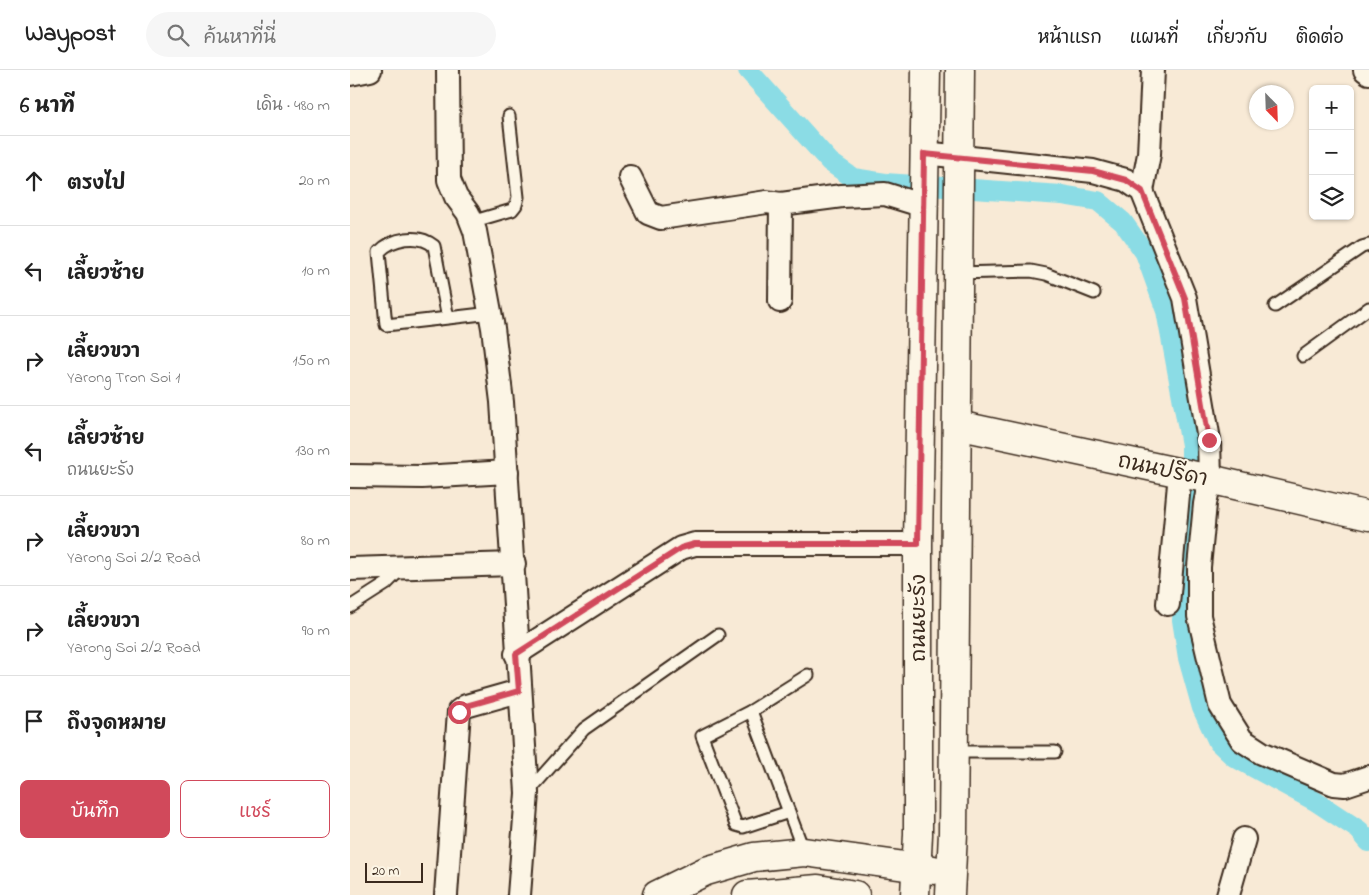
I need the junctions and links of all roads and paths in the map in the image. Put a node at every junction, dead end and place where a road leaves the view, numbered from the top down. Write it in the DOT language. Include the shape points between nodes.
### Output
graph roads {
  1 [pos="370,70"];
  2 [pos="448,70"];
  3 [pos="926,70"];
  4 [pos="960,70"];
  5 [pos="1153,70"];
  6 [pos="1364,70"];
  7 [pos="1369,73"];
  8 [pos="350,74"];
  9 [pos="509,116"];
  10 [pos="924,159"];
  11 [pos="959,162"];
  12 [pos="630,177"];
  13 [pos="1142,191"];
  14 [pos="924,203"];
  15 [pos="781,204"];
  16 [pos="471,222"];
  17 [pos="1369,245"];
  18 [pos="958,273"];
  19 [pos="1094,293"];
  20 [pos="780,301"];
  21 [pos="1275,306"];
  22 [pos="1369,308"];
  23 [pos="491,313"];
  24 [pos="448,318"];
  25 [pos="1303,356"];
  26 [pos="956,424"];
  27 [pos="507,472"];
  28 [pos="350,476"];
  29 [pos="1195,476"];
  30 [pos="1369,516"];
  31 [pos="918,544"];
  32 [pos="514,564"];
  33 [pos="403,568"];
  34 [pos="350,569"];
  35 [pos="1168,604"];
  36 [pos="350,607"];
  37 [pos="718,635"];
  38 [pos="516,654"];
  39 [pos="808,675"];
  40 [pos="519,691"];
  41 [pos="751,711"];
  42 [pos="954,752"];
  43 [pos="1055,752"];
  44 [pos="1369,777"];
  45 [pos="527,793"];
  46 [pos="789,812"];
  47 [pos="1244,839"];
  48 [pos="804,852"];
  49 [pos="917,868"];
  50 [pos="951,884"];
  51 [pos="446,895"];
  52 [pos="518,895"];
  53 [pos="657,895"];
  54 [pos="747,895"];
  55 [pos="855,895"];
  56 [pos="915,895"];
  57 [pos="1228,895"];
  1 -- 8 [label="street"];
  2 -- 16 [label="street" via="449,180"];
  3 -- 10 [label="main road, ถนนยะรัง"];
  4 -- 11 [label="main road, ถนนยะรัง"];
  5 -- 13 [label="street" via="1149,154"];
  6 -- 7 [label="street"];
  9 -- 16 [label="lane" via="518,197 516,205 512,210"];
  10 -- 11 [label="street"];
  10 -- 14 [label="main road, ถนนยะรัง"];
  11 -- 13 [label="street" via="1093,171 1126,180"];
  11 -- 18 [label="main road, ถนนยะรัง"];
  12 -- 15 [label="street" via="648,213 660,218 767,202"];
  13 -- 29 [label="street" via="1185,298 1209,440"];
  14 -- 15 [label="street" via="885,194"];
  14 -- 31 [label="main road, ถนนยะรัง"];
  15 -- 20 [label="street"];
  16 -- 23 [label="street"];
  17 -- 21 [label="lane"];
  18 -- 19 [label="lane" via="1030,271"];
  18 -- 26 [label="main road, ถนนยะรัง"];
  22 -- 25 [label="lane"];
  23 -- 24 [label="lane"];
  23 -- 27 [label="street"];
  24 -- 24 [label="lane" via="434,246 426,239 406,238 384,246 379,252 386,325"];
  26 -- 29 [label="main road, ถนนปรีดา"];
  26 -- 42 [label="main road, ถนนยะรัง"];
  27 -- 28 [label="street" via="422,477"];
  27 -- 32 [label="street"];
  29 -- 30 [label="main road, ถนนปรีดา"];
  29 -- 35 [label="street"];
  29 -- 44 [label="street" via="1205,504 1199,616 1220,705 1242,740 1262,753 1334,784 1345,785"];
  31 -- 38 [label="street" via="695,544 681,548"];
  31 -- 49 [label="main road, ถนนยะรัง"];
  32 -- 33 [label="street"];
  32 -- 38 [label="street"];
  33 -- 34 [label="street"];
  33 -- 36 [label="lane" via="386,584"];
  37 -- 45 [label="lane" via="584,729"];
  38 -- 40 [label="street"];
  39 -- 41 [label="lane"];
  40 -- 45 [label="street"];
  40 -- 51 [label="street" via="466,706 459,712"];
  41 -- 46 [label="lane"];
  41 -- 46 [label="lane" via="702,736 736,825 744,827"];
  42 -- 43 [label="lane"];
  42 -- 50 [label="main road, ถนนยะรัง"];
  45 -- 52 [label="street"];
  46 -- 48 [label="lane"];
  47 -- 57 [label="street"];
  48 -- 49 [label="main road"];
  48 -- 53 [label="main road" via="754,857 706,871"];
  49 -- 50 [label="main road"];
  49 -- 56 [label="main road, ถนนยะรัง"];
  54 -- 55 [label="main road" via="818,889"];
}
